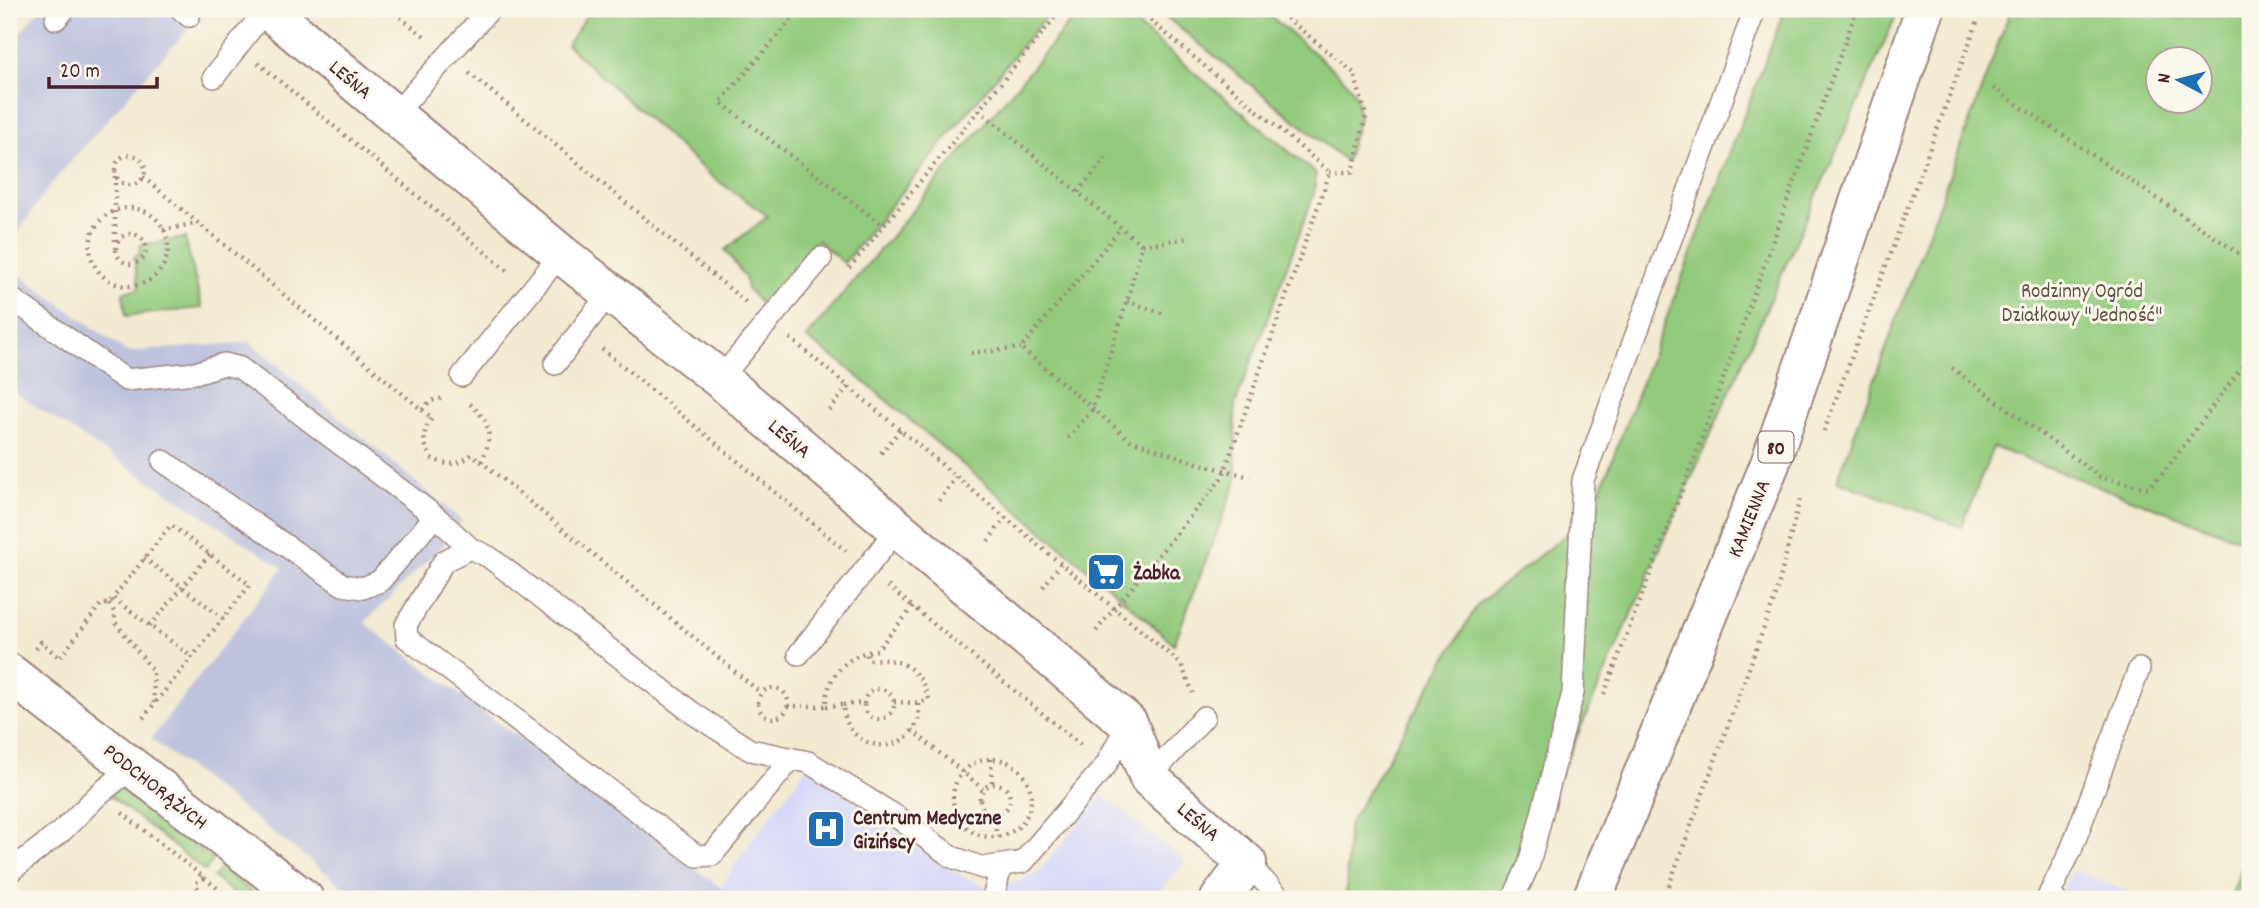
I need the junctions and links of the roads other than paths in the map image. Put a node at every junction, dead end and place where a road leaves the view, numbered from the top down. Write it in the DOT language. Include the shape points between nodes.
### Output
graph roads {
  1 [pos="267,9"];
  2 [pos="489,9"];
  3 [pos="1755,9"];
  4 [pos="1925,9"];
  5 [pos="214,77"];
  6 [pos="394,115"];
  7 [pos="561,254"];
  8 [pos="821,258"];
  9 [pos="610,292"];
  10 [pos="9,297"];
  11 [pos="555,364"];
  12 [pos="463,376"];
  13 [pos="720,379"];
  14 [pos="163,461"];
  15 [pos="435,516"];
  16 [pos="898,528"];
  17 [pos="470,548"];
  18 [pos="799,654"];
  19 [pos="21,662"];
  20 [pos="2139,669"];
  21 [pos="1203,717"];
  22 [pos="1128,723"];
  23 [pos="791,759"];
  24 [pos="132,768"];
  25 [pos="1149,778"];
  26 [pos="1247,863"];
  27 [pos="1001,866"];
  28 [pos="9,872"];
  29 [pos="1598,892"];
  30 [pos="303,899"];
  31 [pos="993,899"];
  32 [pos="1220,899"];
  33 [pos="1281,899"];
  34 [pos="1513,899"];
  35 [pos="2055,899"];
  1 -- 5 [label="lane"];
  1 -- 6 [label="street, LEŚNA"];
  2 -- 6 [label="lane"];
  3 -- 34 [label="lane" via="1583,480 1573,693 1529,864"];
  4 -- 29 [label="street, KAMIENNA / 80" via="1770,464"];
  6 -- 7 [label="street, LEŚNA"];
  7 -- 9 [label="street, LEŚNA"];
  7 -- 12 [label="lane"];
  8 -- 13 [label="lane"];
  9 -- 11 [label="lane"];
  9 -- 13 [label="street, LEŚNA"];
  10 -- 15 [label="lane" via="126,380 195,373 224,364 240,368"];
  13 -- 16 [label="street, LEŚNA"];
  14 -- 15 [label="lane" via="343,585 362,588 380,581"];
  15 -- 17 [label="lane"];
  16 -- 18 [label="lane"];
  16 -- 22 [label="street, LEŚNA"];
  17 -- 23 [label="lane" via="489,557 694,714 751,750"];
  17 -- 23 [label="lane" via="444,561 406,625 407,638 689,851 697,856 712,855"];
  19 -- 24 [label="street, PODCHORĄŻYCH"];
  20 -- 35 [label="lane" via="2071,850 2048,897"];
  21 -- 25 [label="lane"];
  22 -- 25 [label="street, LEŚNA"];
  22 -- 27 [label="lane" via="1106,765 1023,862"];
  23 -- 27 [label="lane" via="808,762 952,857 983,868"];
  24 -- 28 [label="lane"];
  24 -- 30 [label="street, PODCHORĄŻYCH"];
  25 -- 26 [label="street, LEŚNA"];
  26 -- 32 [label="street"];
  26 -- 33 [label="lane"];
  27 -- 31 [label="lane"];
}
